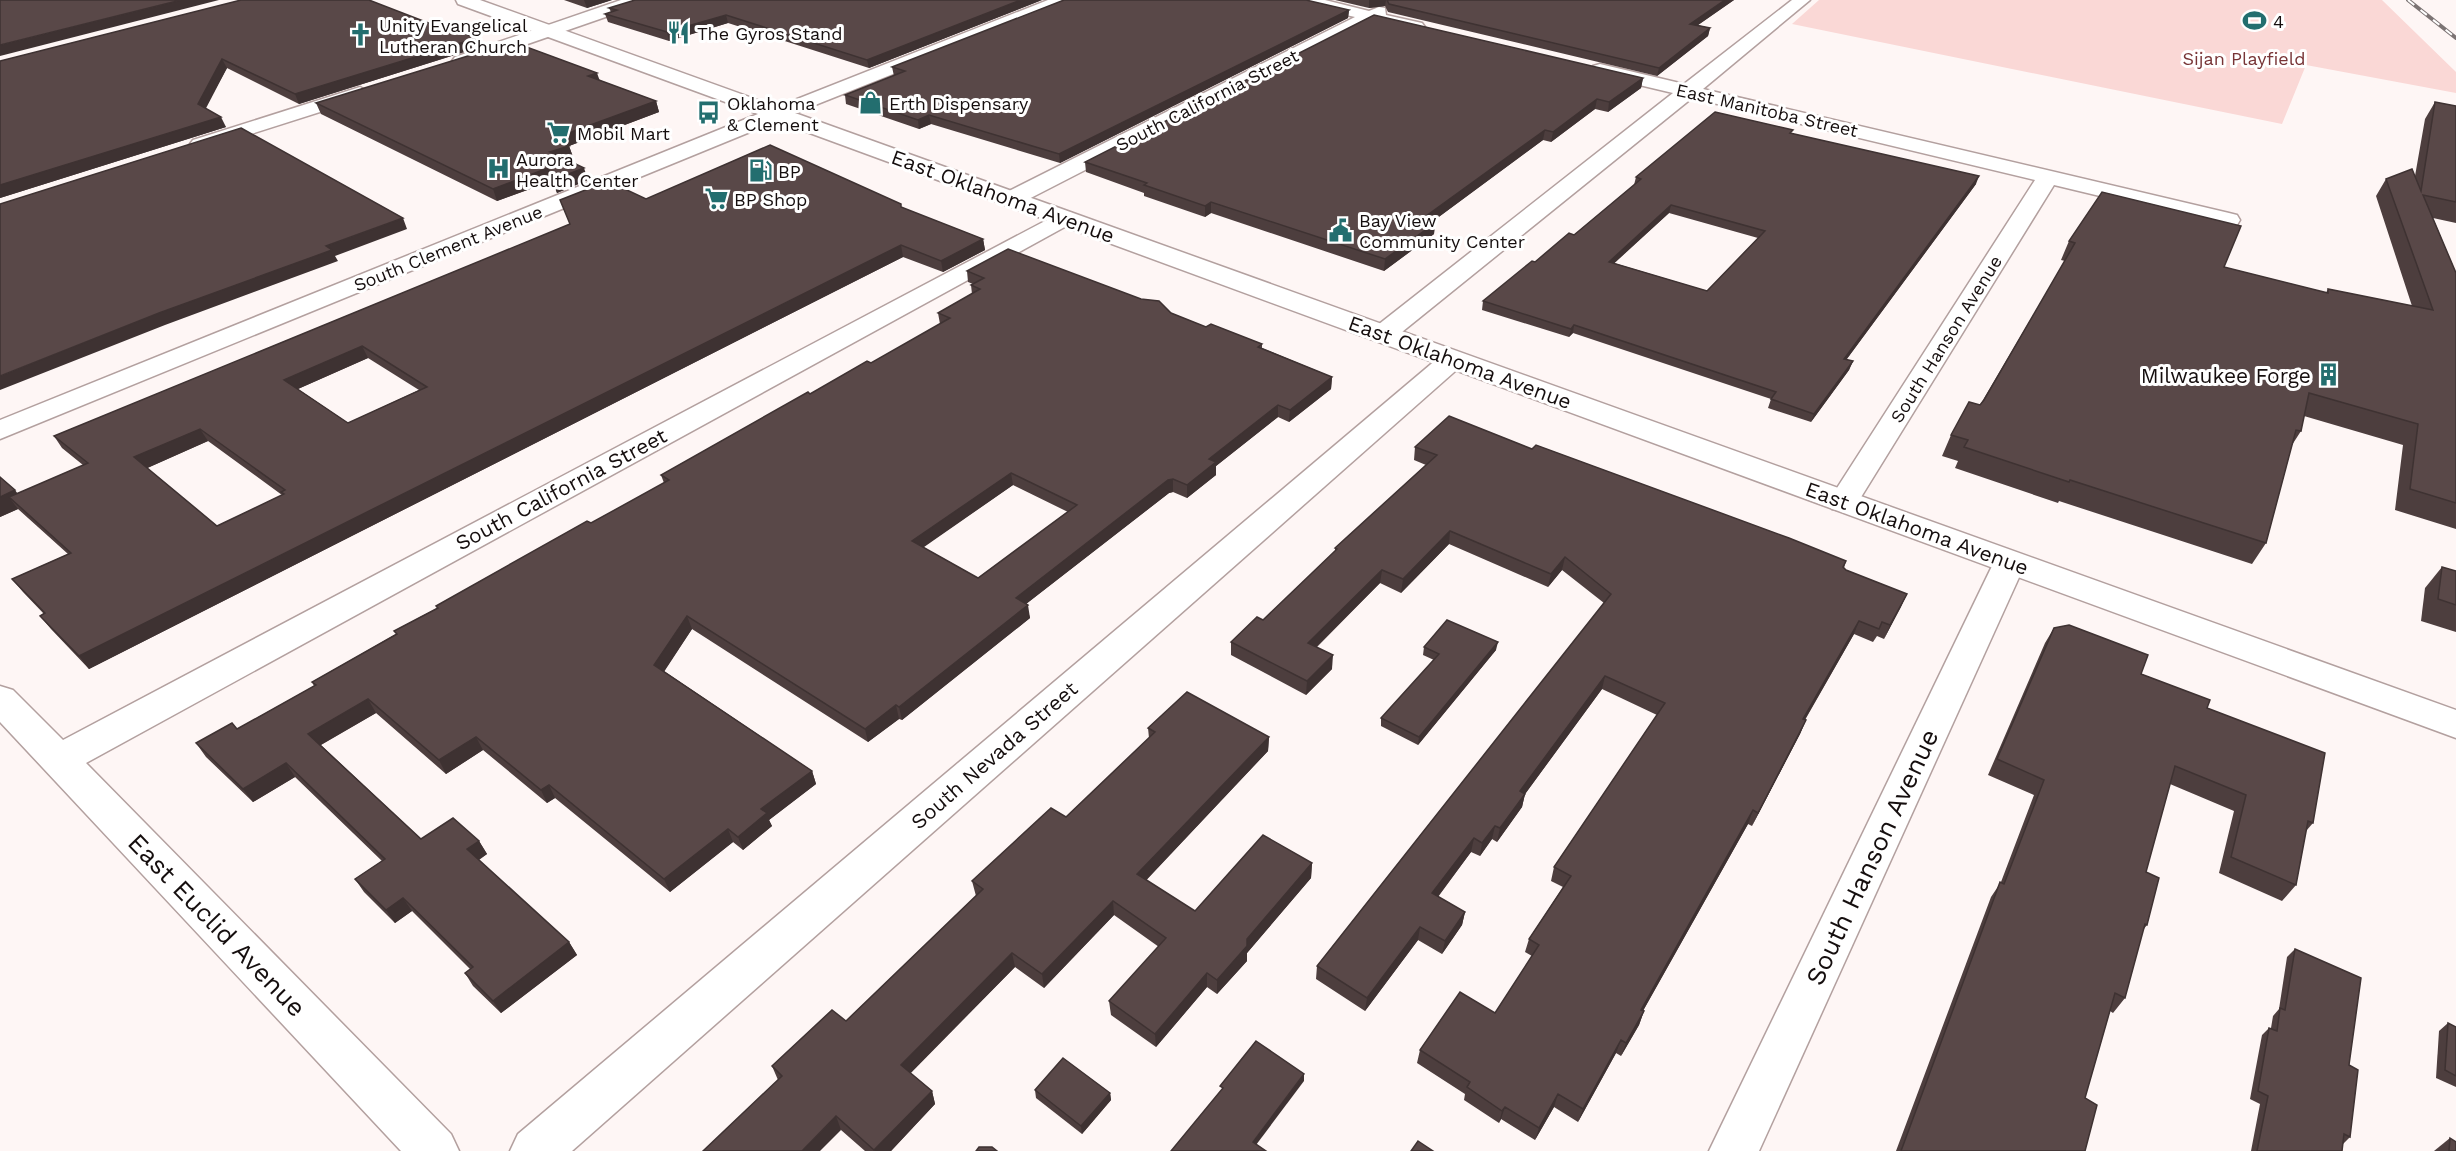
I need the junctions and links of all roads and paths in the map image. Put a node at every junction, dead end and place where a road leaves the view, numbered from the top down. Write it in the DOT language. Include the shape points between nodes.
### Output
graph roads {
  1 [pos="464,0"];
  2 [pos="637,0"];
  3 [pos="1063,0"];
  4 [pos="1304,0"];
  5 [pos="1802,0"];
  6 [pos="1392,5"];
  7 [pos="1371,16"];
  8 [pos="548,31"];
  9 [pos="1434,31"];
  10 [pos="445,66"];
  11 [pos="1581,66"];
  12 [pos="377,88"];
  13 [pos="1688,91"];
  14 [pos="777,114"];
  15 [pos="183,149"];
  16 [pos="2048,177"];
  17 [pos="1011,199"];
  18 [pos="1064,218"];
  19 [pos="2229,220"];
  20 [pos="1383,334"];
  21 [pos="1452,360"];
  22 [pos="0,430"];
  23 [pos="1843,502"];
  24 [pos="2010,562"];
  25 [pos="0,699"];
  26 [pos="2456,724"];
  27 [pos="59,760"];
  28 [pos="434,1151"];
  29 [pos="535,1151"];
  30 [pos="1734,1151"];
  1 -- 8 [label="street, East Oklahoma Avenue"];
  2 -- 8 [label="street"];
  3 -- 14 [label="street, South Clement Avenue"];
  4 -- 7 [label="street"];
  5 -- 13 [label="street"];
  6 -- 7 [label="street, South California Street"];
  7 -- 9 [label="street"];
  7 -- 17 [label="street, South California Street"];
  8 -- 10 [label="street"];
  8 -- 14 [label="street, East Oklahoma Avenue"];
  11 -- 13 [label="street, East Manitoba Street"];
  12 -- 15 [label="street"];
  13 -- 16 [label="street, East Manitoba Street"];
  13 -- 20 [label="street"];
  14 -- 17 [label="street, East Oklahoma Avenue"];
  14 -- 22 [label="street, South Clement Avenue"];
  16 -- 19 [label="street, East Manitoba Street"];
  16 -- 23 [label="street, South Hanson Avenue"];
  17 -- 18 [label="street, East Oklahoma Avenue"];
  18 -- 20 [label="street, East Oklahoma Avenue"];
  18 -- 27 [label="street, South California Street"];
  20 -- 21 [label="street, East Oklahoma Avenue"];
  21 -- 23 [label="street, East Oklahoma Avenue"];
  21 -- 29 [label="street, South Nevada Street"];
  23 -- 24 [label="street, East Oklahoma Avenue"];
  24 -- 26 [label="street, East Oklahoma Avenue"];
  24 -- 30 [label="street, South Hanson Avenue"];
  25 -- 27 [label="street, East Euclid Avenue"];
  27 -- 28 [label="street, East Euclid Avenue"];
}
